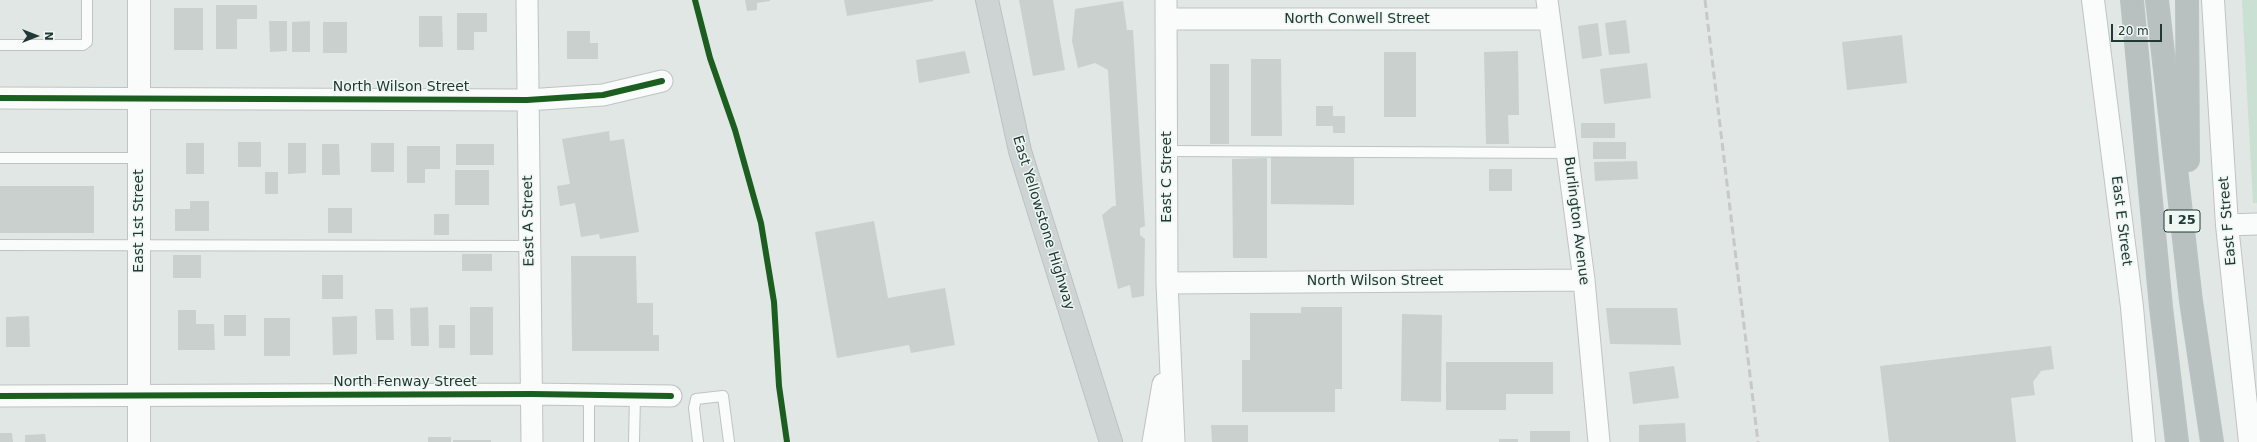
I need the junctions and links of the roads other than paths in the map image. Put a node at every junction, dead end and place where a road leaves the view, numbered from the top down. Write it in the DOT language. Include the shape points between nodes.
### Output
graph roads {
  1 [pos="87,0"];
  2 [pos="139,0"];
  3 [pos="527,0"];
  4 [pos="987,0"];
  5 [pos="2093,0"];
  6 [pos="2132,0"];
  7 [pos="2157,0"];
  8 [pos="2187,0"];
  9 [pos="2213,0"];
  10 [pos="1166,10"];
  11 [pos="1548,10"];
  12 [pos="0,45"];
  13 [pos="662,81"];
  14 [pos="0,98"];
  15 [pos="139,98"];
  16 [pos="527,100"];
  17 [pos="1168,151"];
  18 [pos="1568,153"];
  19 [pos="0,158"];
  20 [pos="139,158"];
  21 [pos="2257,224"];
  22 [pos="2227,225"];
  23 [pos="0,245"];
  24 [pos="139,245"];
  25 [pos="530,246"];
  26 [pos="1584,280"];
  27 [pos="1167,283"];
  28 [pos="2191,301"];
  29 [pos="1169,354"];
  30 [pos="532,394"];
  31 [pos="589,395"];
  32 [pos="635,395"];
  33 [pos="0,396"];
  34 [pos="140,396"];
  35 [pos="671,396"];
  36 [pos="139,442"];
  37 [pos="532,442"];
  38 [pos="589,442"];
  39 [pos="634,442"];
  40 [pos="698,442"];
  41 [pos="729,442"];
  42 [pos="1111,442"];
  43 [pos="1153,442"];
  44 [pos="1174,442"];
  45 [pos="1599,442"];
  46 [pos="2144,442"];
  47 [pos="2177,442"];
  48 [pos="2212,442"];
  49 [pos="2250,442"];
  1 -- 12 [label="lane" via="87,42 83,45"];
  2 -- 15 [label="main road, East 1st Street"];
  3 -- 16 [label="street, East A Street"];
  4 -- 42 [label="main road, East Yellowstone Highway" via="1020,151"];
  5 -- 46 [label="main road, East E Street" via="2132,307"];
  6 -- 47 [label="highway, I 25"];
  7 -- 28 [label="highway, I 25"];
  8 -- 28 [label="highway"];
  9 -- 22 [label="main road, East F Street"];
  10 -- 11 [label="street, North Conwell Street"];
  10 -- 17 [label="street, East C Street"];
  11 -- 18 [label="street, Burlington Avenue"];
  13 -- 16 [label="street, North Wilson Street" via="603,95"];
  14 -- 15 [label="street, North Wilson Street"];
  15 -- 16 [label="street, North Wilson Street"];
  15 -- 20 [label="main road, East 1st Street"];
  16 -- 25 [label="street, East A Street"];
  17 -- 18 [label="lane"];
  17 -- 27 [label="street, East C Street"];
  18 -- 26 [label="street, Burlington Avenue"];
  19 -- 20 [label="lane"];
  20 -- 24 [label="main road, East 1st Street"];
  21 -- 22 [label="street"];
  22 -- 49 [label="main road, East F Street"];
  23 -- 24 [label="lane"];
  24 -- 25 [label="lane"];
  24 -- 34 [label="main road, East 1st Street"];
  25 -- 30 [label="street, East A Street"];
  26 -- 27 [label="street, North Wilson Street"];
  26 -- 45 [label="street, Burlington Avenue"];
  27 -- 29 [label="street, East C Street"];
  28 -- 48 [label="highway, I 25"];
  29 -- 43 [label="street, East C Street"];
  29 -- 44 [label="street, East C Street"];
  30 -- 31 [label="street, North Fenway Street"];
  30 -- 34 [label="street, North Fenway Street"];
  30 -- 37 [label="street, East A Street"];
  31 -- 32 [label="street, North Fenway Street"];
  31 -- 38 [label="lane"];
  32 -- 35 [label="street, North Fenway Street"];
  32 -- 39 [label="lane"];
  33 -- 34 [label="street, North Fenway Street"];
  34 -- 36 [label="main road, East 1st Street"];
  40 -- 41 [label="lane" via="694,408 696,399 723,396"];
}
